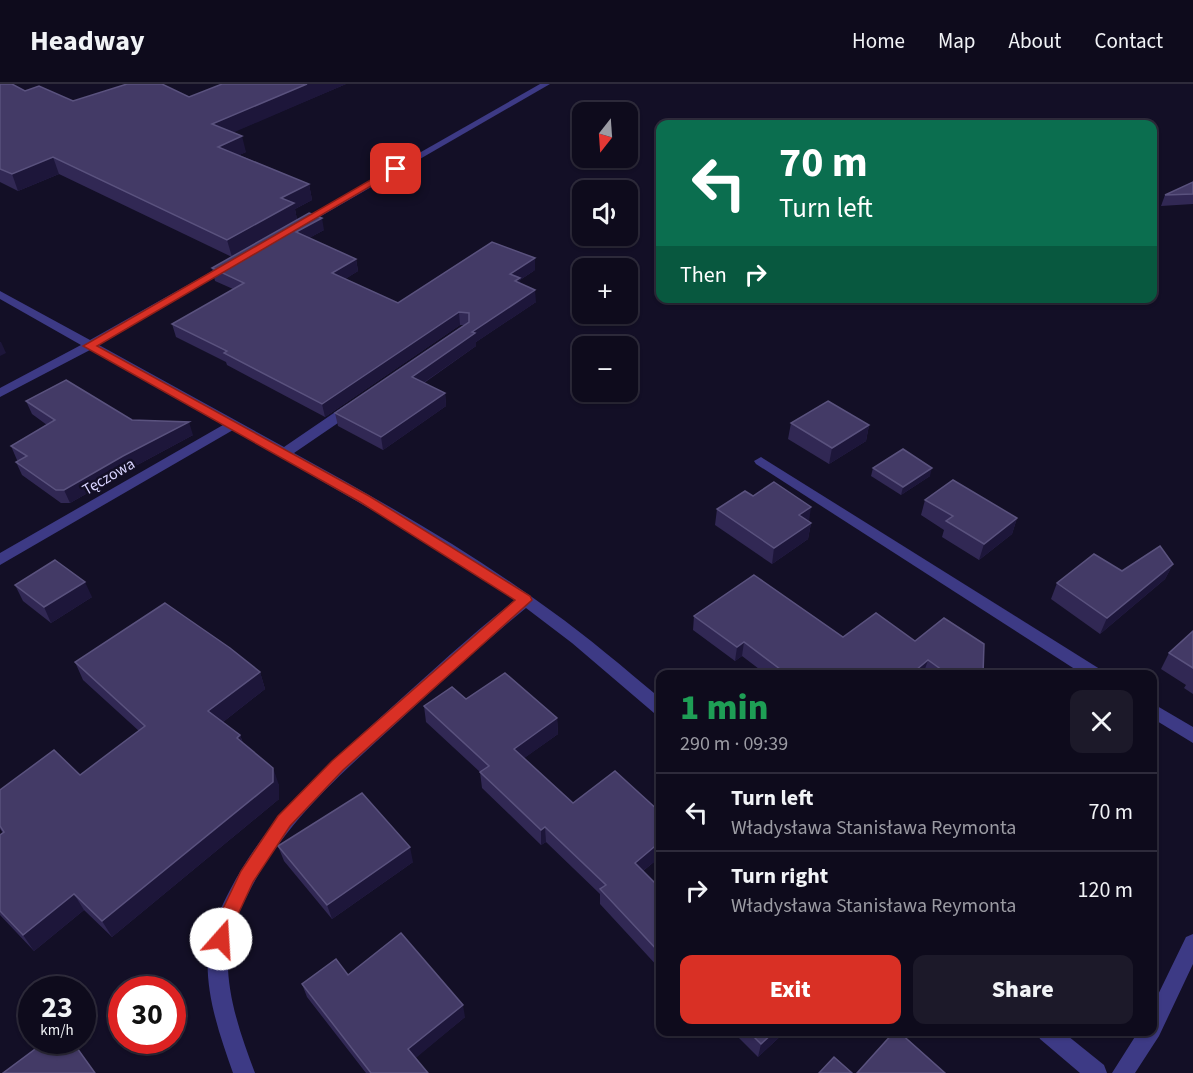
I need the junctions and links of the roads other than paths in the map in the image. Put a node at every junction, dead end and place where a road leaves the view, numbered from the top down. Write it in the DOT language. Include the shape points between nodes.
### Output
graph roads {
  1 [pos="546,84"];
  2 [pos="283,234"];
  3 [pos="242,258"];
  4 [pos="0,294"];
  5 [pos="89,346"];
  6 [pos="0,393"];
  7 [pos="361,401"];
  8 [pos="234,424"];
  9 [pos="285,453"];
  10 [pos="760,461"];
  11 [pos="0,560"];
  12 [pos="525,600"];
  13 [pos="1089,670"];
  14 [pos="656,705"];
  15 [pos="1157,713"];
  16 [pos="1193,736"];
  17 [pos="1193,943"];
  18 [pos="1157,1018"];
  19 [pos="1052,1036"];
  20 [pos="1148,1036"];
  21 [pos="244,1073"];
  22 [pos="1096,1073"];
  23 [pos="1124,1073"];
  1 -- 2 [label="street"];
  3 -- 5 [label="street"];
  4 -- 5 [label="street"];
  5 -- 6 [label="street"];
  5 -- 8 [label="street"];
  7 -- 9 [label="street"];
  8 -- 9 [label="street"];
  8 -- 11 [label="street, Tęczowa"];
  9 -- 12 [label="street"];
  10 -- 13 [label="street"];
  12 -- 14 [label="street"];
  12 -- 21 [label="street" via="338,766 284,821 247,877 224,925 218,953 227,1028"];
  15 -- 16 [label="street"];
  17 -- 18 [label="street"];
  19 -- 22 [label="street"];
  20 -- 23 [label="street"];
}
